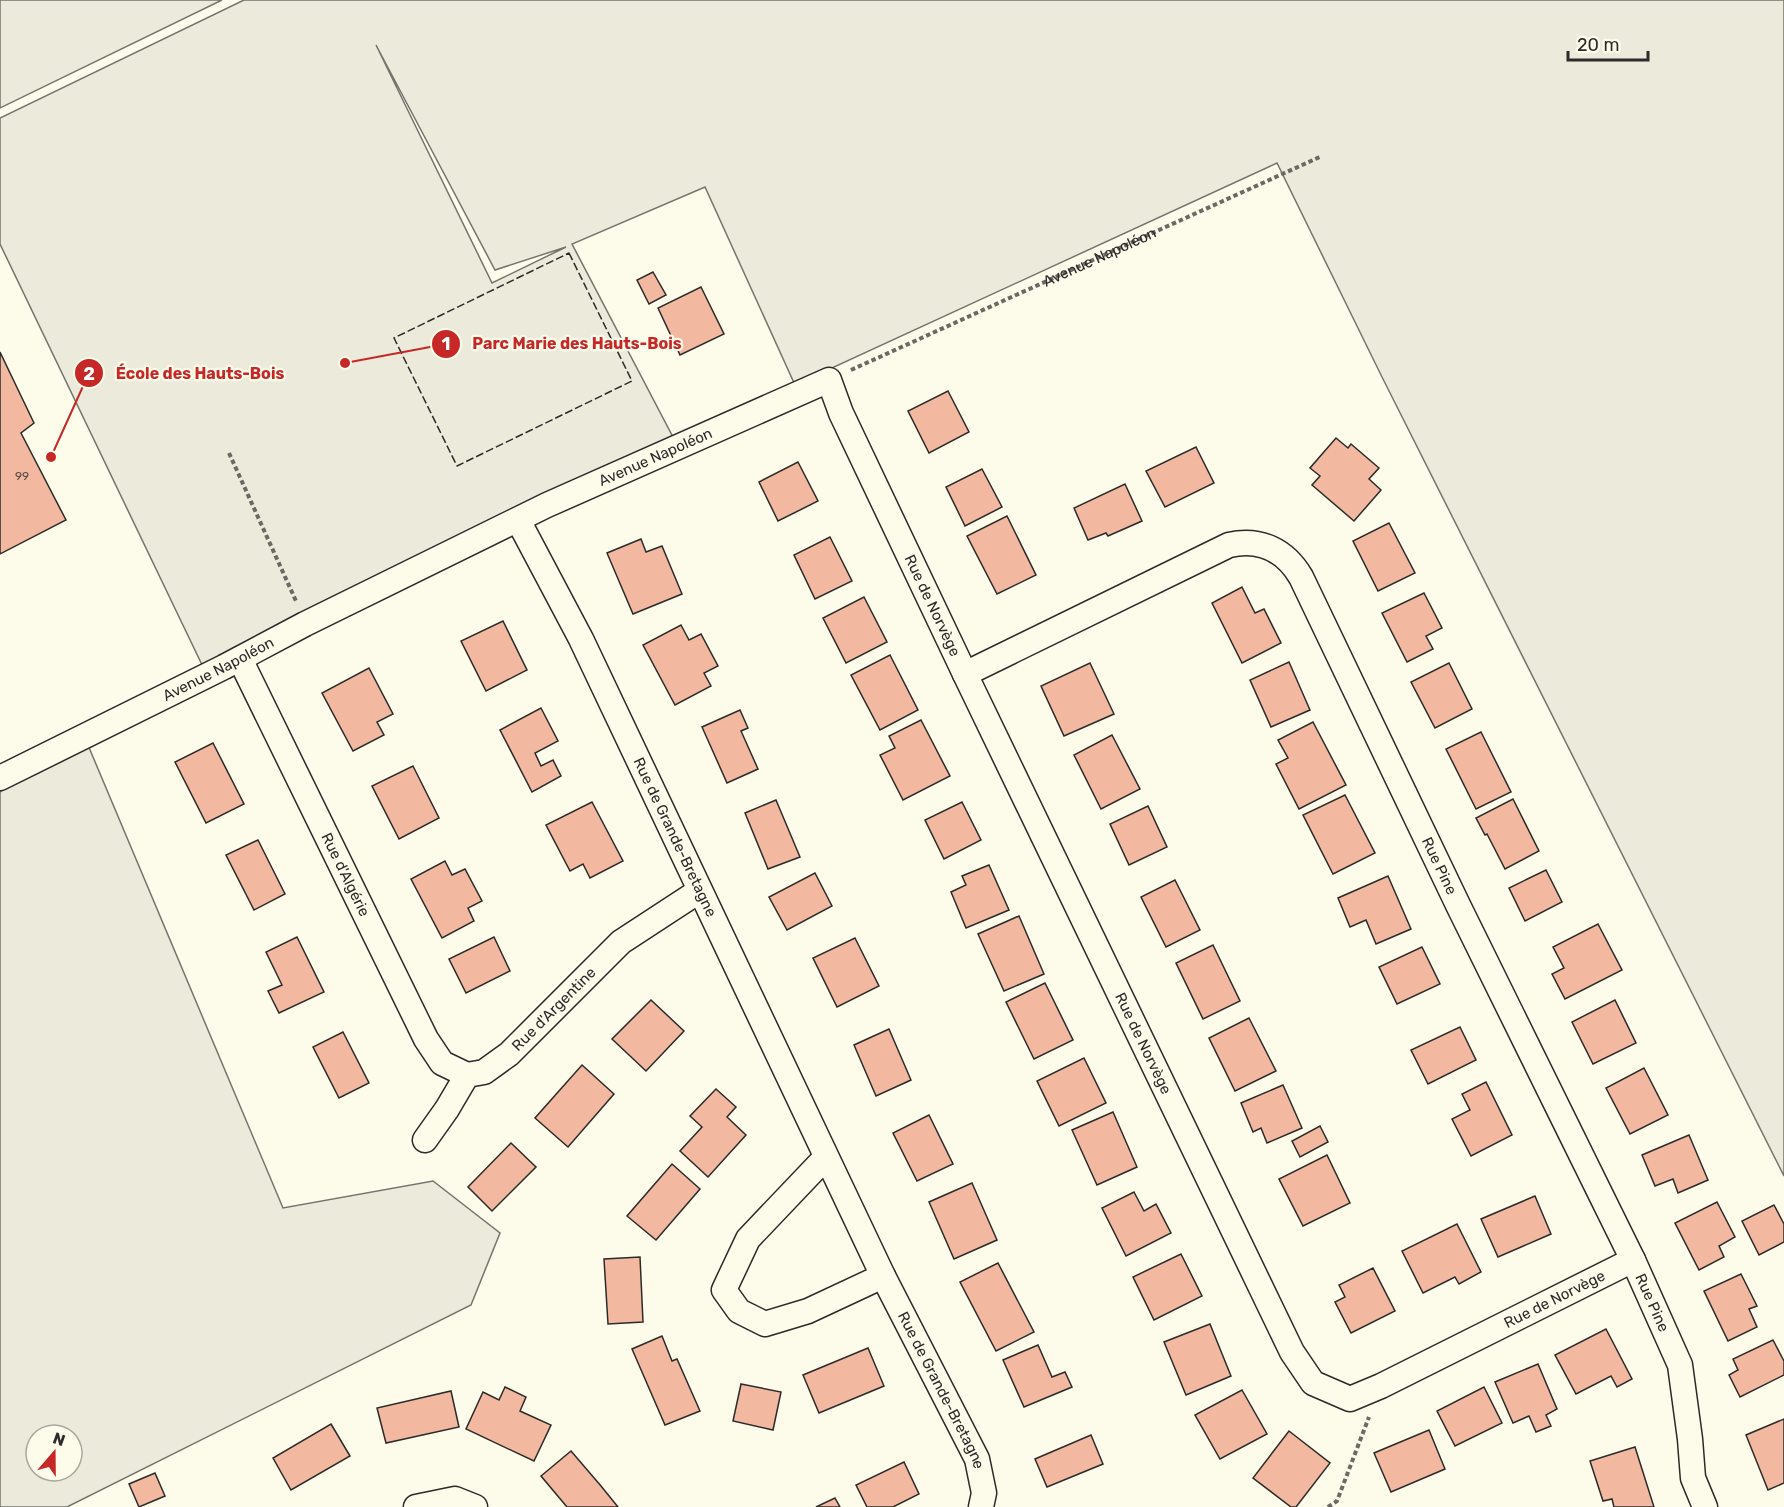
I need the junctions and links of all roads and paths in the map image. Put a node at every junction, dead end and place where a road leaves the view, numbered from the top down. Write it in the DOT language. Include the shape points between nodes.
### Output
graph roads {
  1 [pos="1323,156"];
  2 [pos="829,380"];
  3 [pos="229,453"];
  4 [pos="518,520"];
  5 [pos="305,624"];
  6 [pos="240,659"];
  7 [pos="965,674"];
  8 [pos="0,778"];
  9 [pos="699,891"];
  10 [pos="467,1075"];
  11 [pos="424,1140"];
  12 [pos="826,1157"];
  13 [pos="1633,1260"];
  14 [pos="883,1276"];
  15 [pos="1381,1386"];
  16 [pos="416,1507"];
  17 [pos="475,1507"];
  18 [pos="981,1507"];
  19 [pos="1328,1507"];
  20 [pos="1705,1507"];
  1 -- 2 [label="path, Avenue Napoléon"];
  2 -- 4 [label="street, Avenue Napoléon"];
  2 -- 7 [label="street, Rue de Norvège"];
  3 -- 5 [label="path"];
  4 -- 5 [label="street, Avenue Napoléon"];
  4 -- 9 [label="street, Rue de Grande-Bretagne" via="581,639"];
  5 -- 6 [label="street, Avenue Napoléon"];
  6 -- 8 [label="street, Avenue Napoléon"];
  6 -- 10 [label="street, Rue d'Algérie" via="426,1039 442,1063"];
  7 -- 13 [label="street, Rue Pine" via="1229,545 1266,545 1290,561"];
  7 -- 15 [label="street, Rue de Norvège" via="1292,1352 1313,1383 1350,1398"];
  9 -- 10 [label="street, Rue d'Argentine" via="621,942 509,1054 484,1072"];
  9 -- 12 [label="street, Rue de Grande-Bretagne"];
  10 -- 11 [label="street"];
  12 -- 14 [label="street, Rue de Grande-Bretagne"];
  12 -- 14 [label="street" via="748,1239 724,1290 739,1311 765,1324 808,1311"];
  13 -- 15 [label="street, Rue de Norvège"];
  13 -- 20 [label="street, Rue Pine" via="1680,1365 1693,1478"];
  14 -- 18 [label="street, Rue de Grande-Bretagne" via="977,1459 984,1493"];
  15 -- 19 [label="path" via="1337,1501"];
  16 -- 17 [label="street" via="455,1499"];
}
